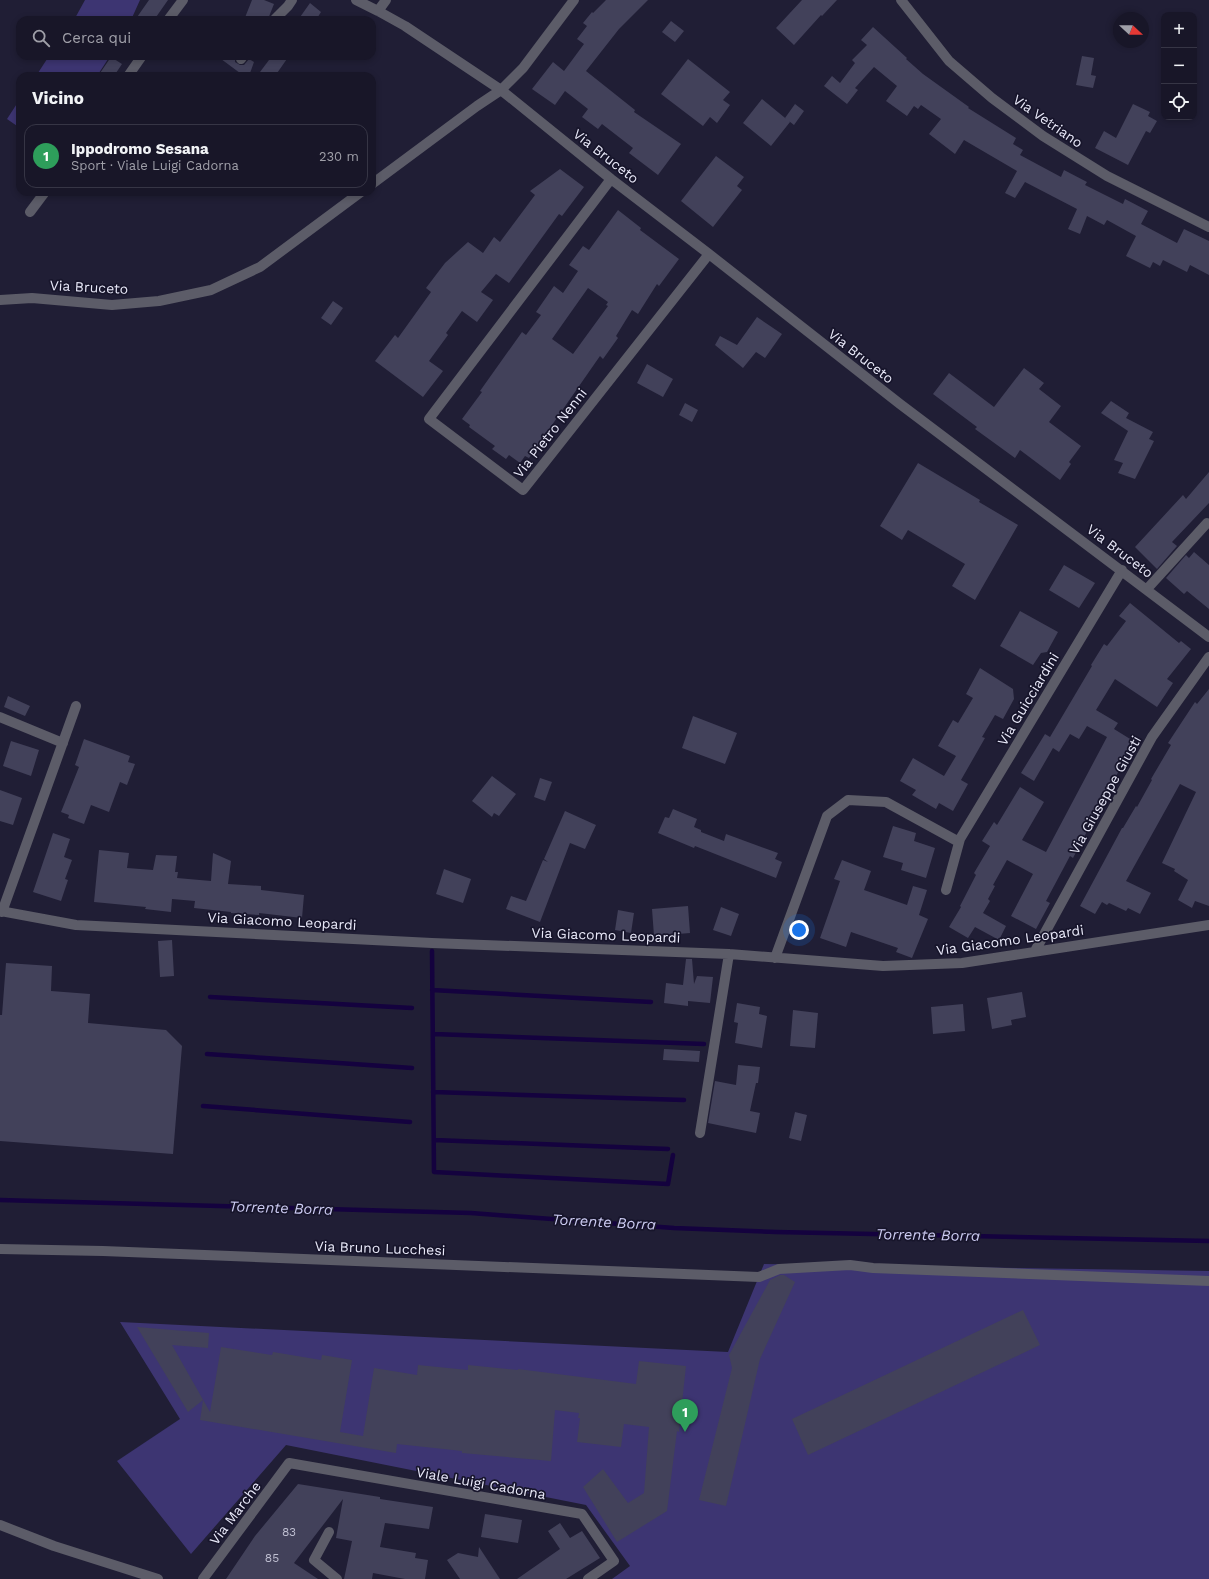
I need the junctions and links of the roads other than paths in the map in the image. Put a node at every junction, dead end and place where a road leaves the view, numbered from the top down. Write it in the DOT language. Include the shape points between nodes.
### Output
graph roads {
  1 [pos="183,0"];
  2 [pos="292,0"];
  3 [pos="356,0"];
  4 [pos="386,0"];
  5 [pos="574,0"];
  6 [pos="901,0"];
  7 [pos="378,11"];
  8 [pos="171,16"];
  9 [pos="278,16"];
  10 [pos="139,60"];
  11 [pos="131,72"];
  12 [pos="501,90"];
  13 [pos="611,179"];
  14 [pos="376,181"];
  15 [pos="42,196"];
  16 [pos="356,196"];
  17 [pos="30,212"];
  18 [pos="1209,227"];
  19 [pos="709,254"];
  20 [pos="0,300"];
  21 [pos="1207,523"];
  22 [pos="1122,570"];
  23 [pos="1147,589"];
  24 [pos="1209,637"];
  25 [pos="1209,657"];
  26 [pos="76,706"];
  27 [pos="0,717"];
  28 [pos="63,743"];
  29 [pos="959,842"];
  30 [pos="946,890"];
  31 [pos="1,912"];
  32 [pos="1209,925"];
  33 [pos="1035,952"];
  34 [pos="729,954"];
  35 [pos="775,958"];
  36 [pos="700,1133"];
  37 [pos="0,1249"];
  38 [pos="1209,1281"];
  39 [pos="289,1463"];
  40 [pos="0,1525"];
  41 [pos="329,1532"];
  42 [pos="158,1579"];
  43 [pos="203,1579"];
  44 [pos="337,1579"];
  45 [pos="588,1579"];
  1 -- 8 [label="street"];
  2 -- 9 [label="street"];
  3 -- 7 [label="street, Via Bruceto"];
  4 -- 7 [label="street"];
  5 -- 12 [label="street" via="522,68"];
  6 -- 18 [label="street, Via Vetriano" via="949,61 992,98 1043,136 1107,176"];
  7 -- 12 [label="street, Via Bruceto"];
  10 -- 11 [label="street"];
  12 -- 13 [label="street, Via Bruceto"];
  12 -- 14 [label="street"];
  13 -- 19 [label="street, Via Bruceto"];
  13 -- 19 [label="street, Via Pietro Nenni" via="429,419 522,490"];
  15 -- 17 [label="street"];
  16 -- 20 [label="street, Via Bruceto" via="260,267 211,290 159,302 112,305 32,298"];
  19 -- 22 [label="street, Via Bruceto" via="900,404"];
  21 -- 23 [label="street"];
  22 -- 23 [label="street, Via Bruceto"];
  22 -- 29 [label="street, Via Guicciardini"];
  23 -- 24 [label="street, Via Bruceto"];
  25 -- 33 [label="street, Via Giuseppe Giusti" via="1152,737"];
  26 -- 28 [label="street"];
  27 -- 28 [label="street"];
  28 -- 31 [label="street"];
  29 -- 30 [label="street, Via Guicciardini"];
  29 -- 35 [label="street" via="886,802 848,800 827,816"];
  31 -- 34 [label="street, Via Giacomo Leopardi" via="76,925 432,943"];
  32 -- 33 [label="street, Via Giacomo Leopardi"];
  33 -- 35 [label="street, Via Giacomo Leopardi" via="962,963 883,966"];
  34 -- 35 [label="street, Via Giacomo Leopardi"];
  34 -- 36 [label="street"];
  37 -- 38 [label="street, Via Bruno Lucchesi" via="759,1277 779,1269 850,1265"];
  39 -- 43 [label="street, Via Marche"];
  39 -- 45 [label="street, Viale Luigi Cadorna" via="582,1514 614,1561"];
  40 -- 42 [label="street" via="54,1546"];
  41 -- 44 [label="street" via="314,1560"];
}
